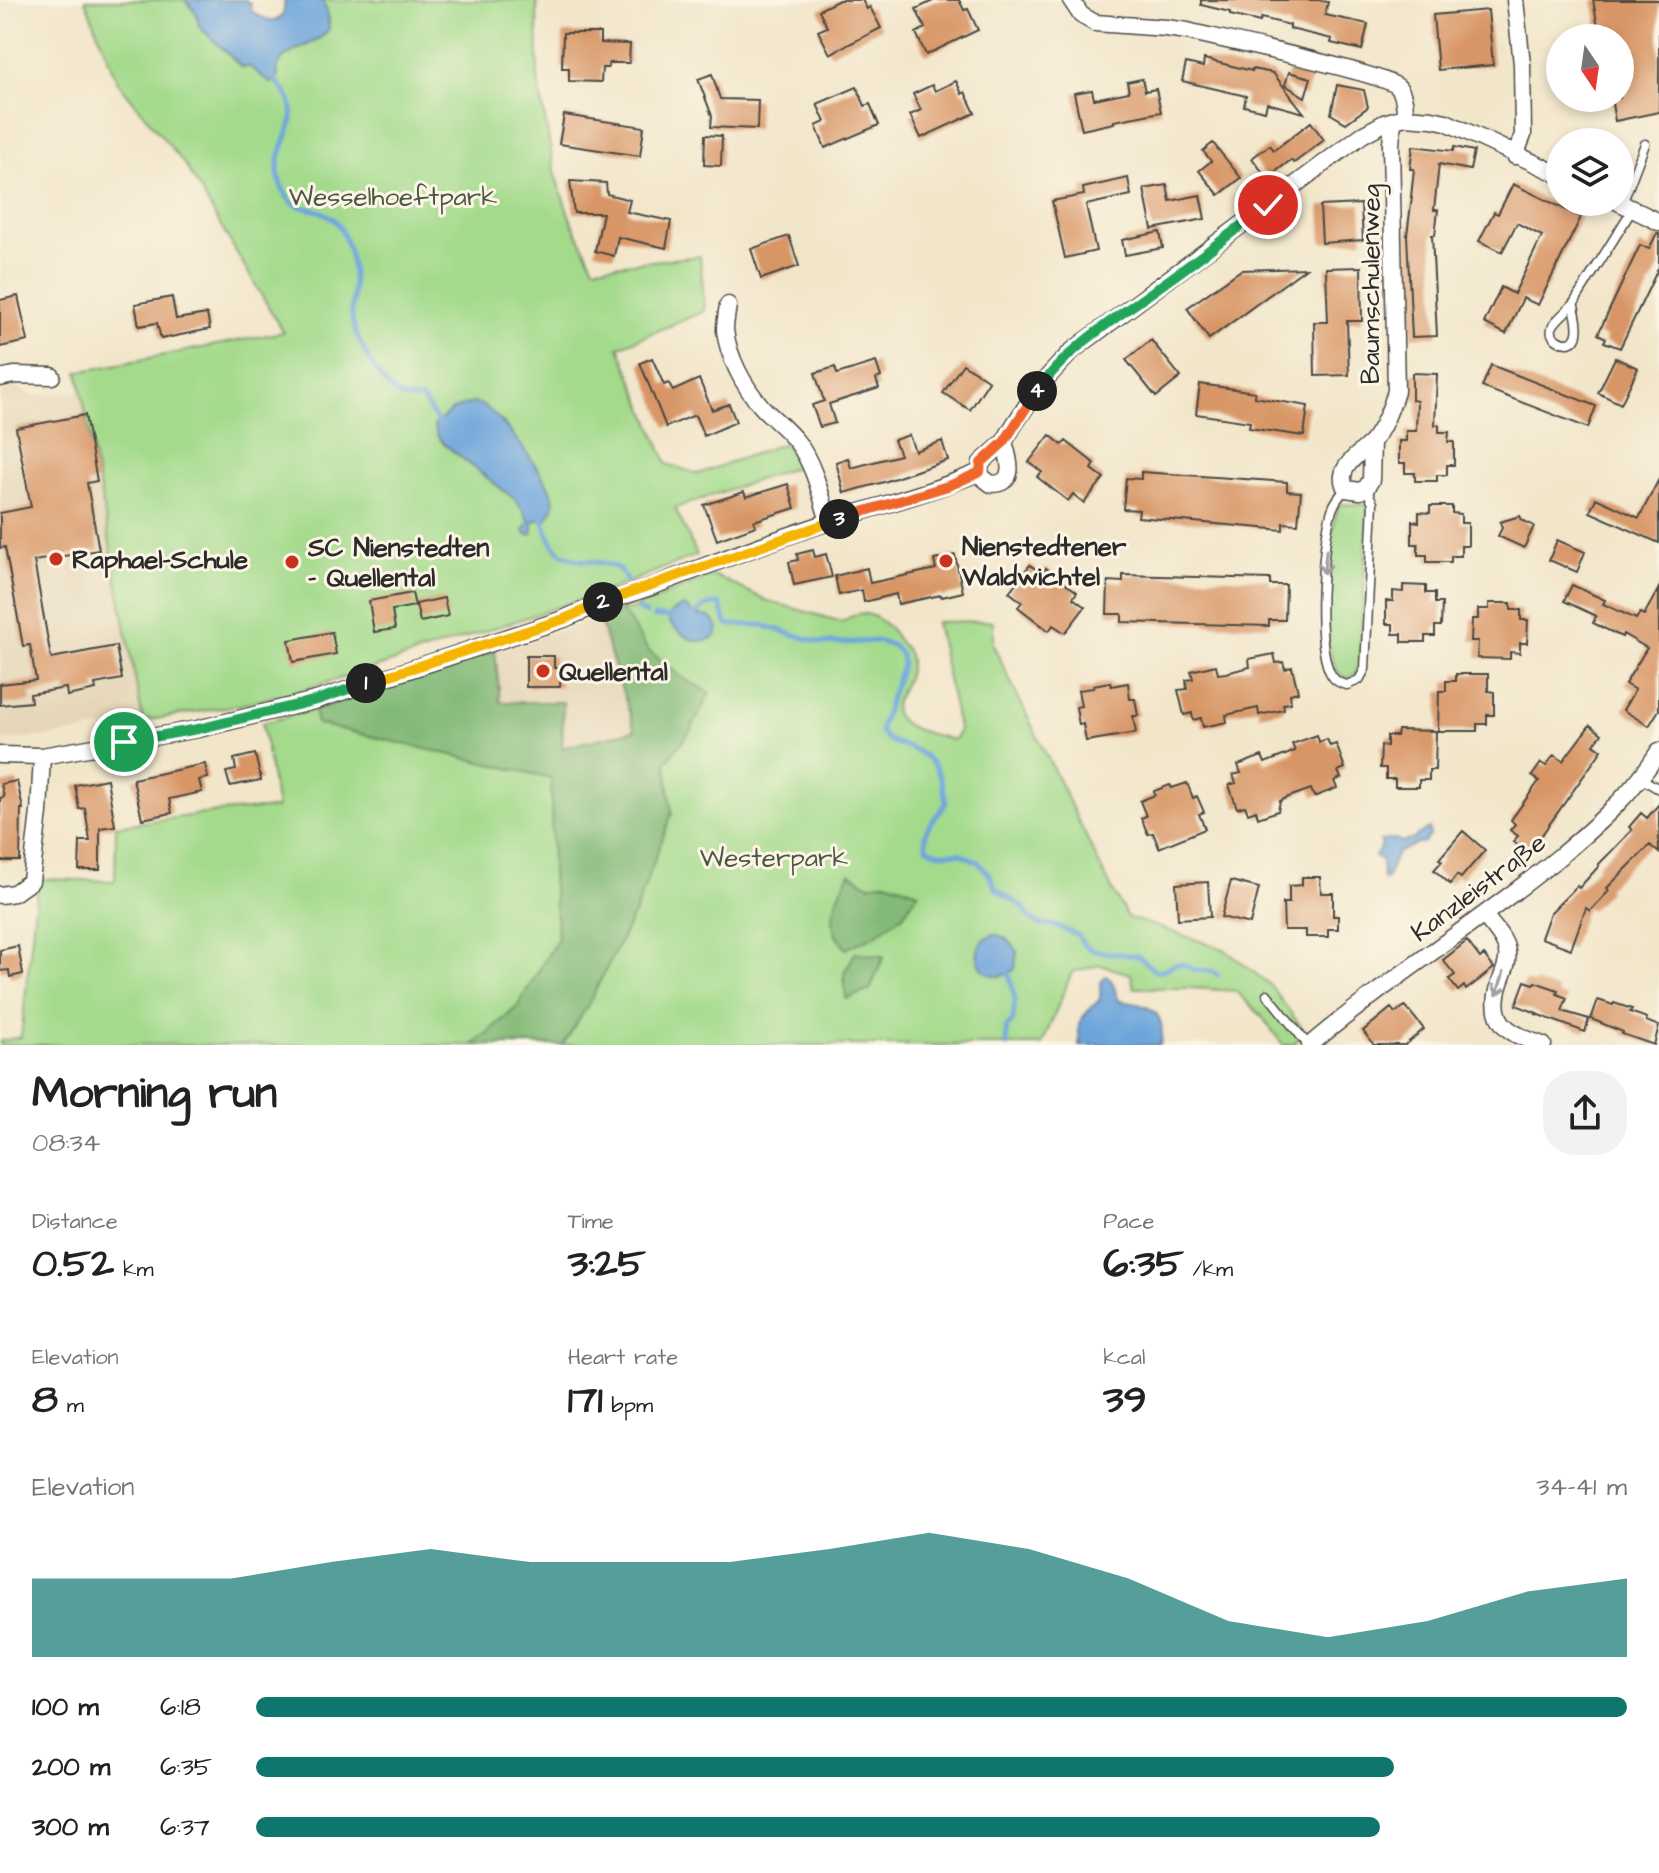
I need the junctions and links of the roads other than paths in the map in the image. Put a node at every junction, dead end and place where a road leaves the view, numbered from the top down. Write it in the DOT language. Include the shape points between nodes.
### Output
graph roads {
  1 [pos="1071,0"];
  2 [pos="1515,0"];
  3 [pos="1399,119"];
  4 [pos="1645,144"];
  5 [pos="1515,156"];
  6 [pos="1546,169"];
  7 [pos="1634,176"];
  8 [pos="1634,210"];
  9 [pos="1619,216"];
  10 [pos="1659,222"];
  11 [pos="728,305"];
  12 [pos="1574,306"];
  13 [pos="52,376"];
  14 [pos="0,378"];
  15 [pos="1004,442"];
  16 [pos="1372,442"];
  17 [pos="980,472"];
  18 [pos="1366,488"];
  19 [pos="1346,489"];
  20 [pos="829,522"];
  21 [pos="1659,751"];
  22 [pos="0,755"];
  23 [pos="42,756"];
  24 [pos="1642,779"];
  25 [pos="1659,789"];
  26 [pos="0,895"];
  27 [pos="1484,915"];
  28 [pos="1267,994"];
  29 [pos="1309,1045"];
  30 [pos="1543,1045"];
  1 -- 3 [label="street" via="1095,23 1187,31 1389,81 1401,92 1405,108"];
  2 -- 5 [label="street" via="1523,135"];
  3 -- 5 [label="street" via="1446,122"];
  3 -- 15 [label="street" via="1362,135 1072,351 1041,384"];
  3 -- 16 [label="street, Baumschulenweg" via="1391,144 1396,391"];
  4 -- 7 [label="lane"];
  5 -- 6 [label="street"];
  8 -- 10 [label="street"];
  9 -- 12 [label="lane"];
  11 -- 20 [label="street" via="725,327 734,360 751,393 803,451"];
  13 -- 14 [label="street"];
  15 -- 17 [label="street" via="981,463"];
  15 -- 17 [label="street" via="1010,464 1007,478 991,484"];
  16 -- 18 [label="street, Baumschulenweg"];
  16 -- 19 [label="street, Baumschulenweg" via="1347,467 1342,482"];
  17 -- 20 [label="street"];
  18 -- 19 [label="street"];
  19 -- 18 [label="lane, one-way" via="1330,518 1321,610 1328,668 1337,682 1347,685 1359,680 1365,669 1373,503"];
  20 -- 23 [label="street" via="564,619 317,700 179,733"];
  21 -- 24 [label="street, Kanzleistraße"];
  22 -- 23 [label="street"];
  23 -- 26 [label="street" via="31,881"];
  24 -- 25 [label="lane"];
  24 -- 27 [label="street, Kanzleistraße" via="1579,840"];
  27 -- 29 [label="street, Kanzleistraße"];
  27 -- 30 [label="street, one-way" via="1507,950 1496,996 1499,1020 1518,1036"];
  28 -- 29 [label="lane"];
}
